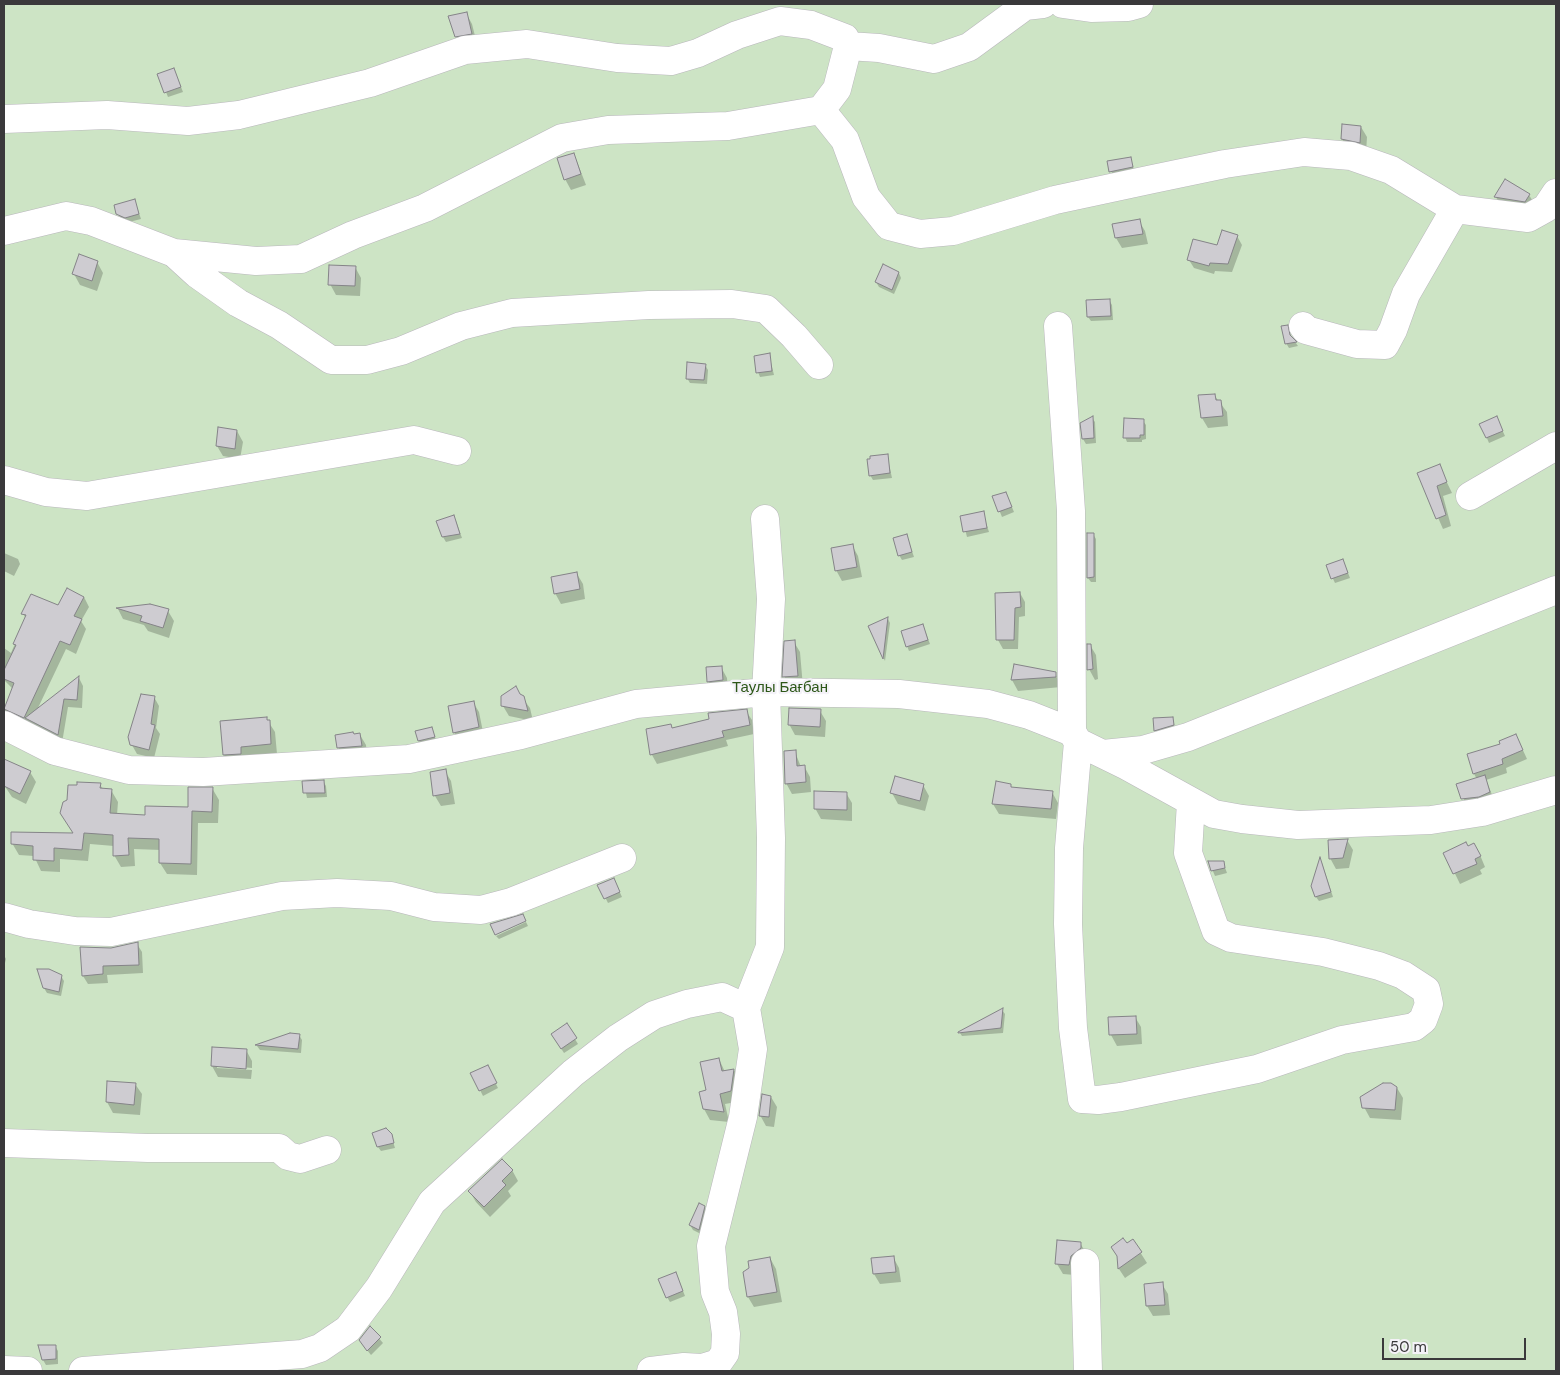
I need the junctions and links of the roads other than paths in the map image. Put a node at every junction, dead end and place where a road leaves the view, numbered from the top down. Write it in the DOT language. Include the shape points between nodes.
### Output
graph roads {
  1 [pos="1031,4"];
  2 [pos="1063,4"];
  3 [pos="1139,4"];
  4 [pos="848,46"];
  5 [pos="821,110"];
  6 [pos="4,119"];
  7 [pos="1556,193"];
  8 [pos="1455,209"];
  9 [pos="4,231"];
  10 [pos="174,253"];
  11 [pos="1058,326"];
  12 [pos="1303,326"];
  13 [pos="819,365"];
  14 [pos="1556,446"];
  15 [pos="457,451"];
  16 [pos="4,480"];
  17 [pos="1470,496"];
  18 [pos="765,518"];
  19 [pos="1556,590"];
  20 [pos="766,692"];
  21 [pos="4,725"];
  22 [pos="1083,743"];
  23 [pos="1556,790"];
  24 [pos="1191,802"];
  25 [pos="622,858"];
  26 [pos="4,917"];
  27 [pos="746,1008"];
  28 [pos="4,1143"];
  29 [pos="327,1150"];
  30 [pos="1085,1263"];
  31 [pos="4,1370"];
  32 [pos="28,1371"];
  33 [pos="83,1371"];
  34 [pos="651,1371"];
  35 [pos="1088,1371"];
  1 -- 4 [label="street" via="969,47 934,59 879,48"];
  2 -- 3 [label="street" via="1091,8"];
  4 -- 5 [label="street" via="837,89"];
  4 -- 6 [label="street" via="845,38 811,25 780,21 671,61 617,58 527,44 465,50 370,83 239,115 188,121 108,115"];
  5 -- 8 [label="street" via="845,140 866,197 889,226 920,234 953,231 1055,200 1225,164 1304,152 1351,156 1392,170"];
  5 -- 10 [label="street" via="728,126 608,130 562,138 425,208 301,259 256,261"];
  7 -- 8 [label="street" via="1546,208 1528,218"];
  8 -- 12 [label="street" via="1406,294 1385,345 1357,344 1306,330"];
  9 -- 10 [label="street" via="66,216 91,221"];
  10 -- 13 [label="street" via="238,303 279,325 331,360 367,360 460,326 512,313 732,304 766,309"];
  11 -- 22 [label="street"];
  14 -- 17 [label="street"];
  15 -- 16 [label="street" via="414,440 88,496 46,492"];
  18 -- 20 [label="street" via="771,599"];
  19 -- 22 [label="street" via="1188,737 1143,750"];
  20 -- 21 [label="street" via="636,704 521,735 408,759 203,772 129,770 55,751"];
  20 -- 22 [label="street" via="899,694 988,704 1029,715"];
  20 -- 27 [label="street" via="771,838 770,947"];
  22 -- 24 [label="street"];
  22 -- 24 [label="street" via="1069,848 1068,924 1073,1028 1082,1099 1121,1098 1257,1069 1342,1040 1414,1027 1423,1020 1429,1004 1426,990 1403,976 1332,954 1231,938 1216,931 1188,853"];
  23 -- 24 [label="street" via="1482,812 1431,820 1354,824 1298,825 1242,819 1214,814"];
  25 -- 26 [label="street" via="511,902 481,910 434,907 390,896 338,893 282,896 110,932 75,931"];
  27 -- 33 [label="street" via="722,997 654,1015 573,1072 432,1202 379,1288 348,1329 320,1348 302,1354"];
  27 -- 34 [label="street" via="753,1049 743,1117 711,1246 715,1292 726,1334 724,1353 718,1363 702,1368"];
  28 -- 29 [label="street" via="279,1148 288,1156 300,1159"];
  30 -- 35 [label="street"];
  31 -- 32 [label="street"];
}
